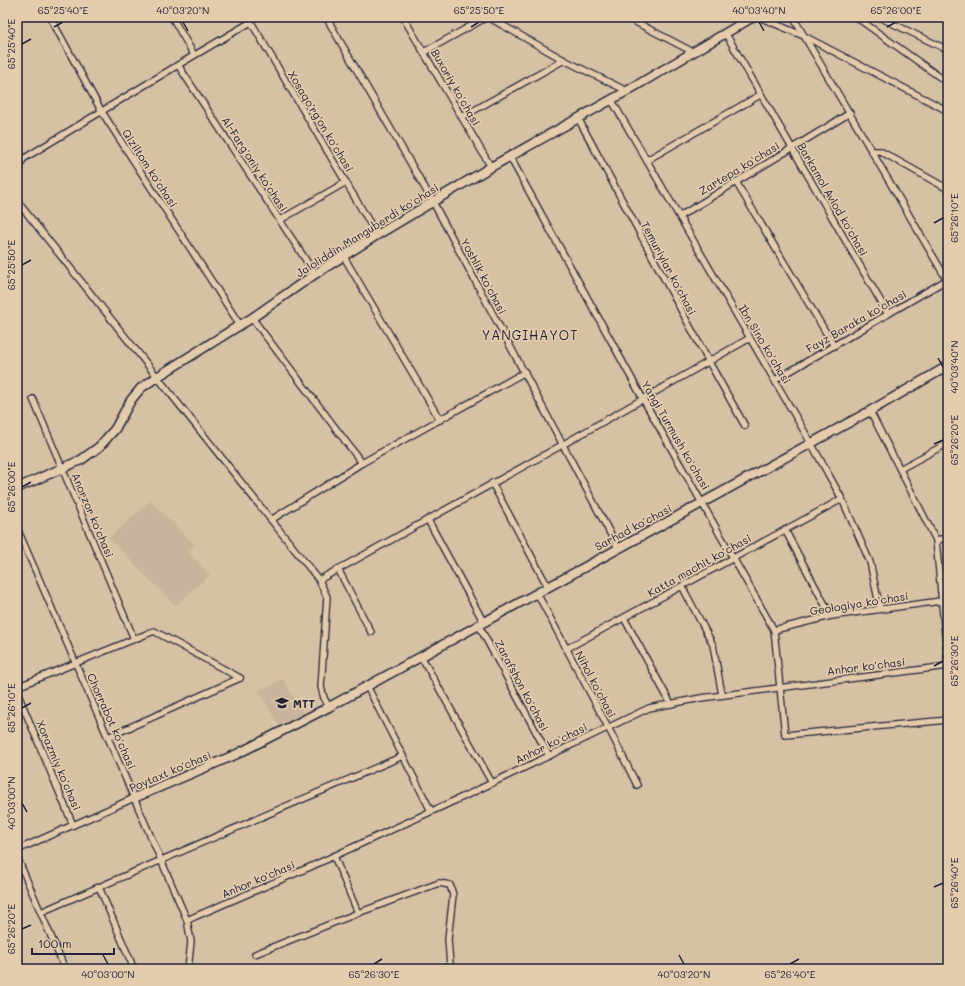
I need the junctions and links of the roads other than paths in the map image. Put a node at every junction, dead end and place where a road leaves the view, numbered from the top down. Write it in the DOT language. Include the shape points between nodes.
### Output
graph roads {
  1 [pos="50,17"];
  2 [pos="172,17"];
  3 [pos="326,17"];
  4 [pos="403,17"];
  5 [pos="488,17"];
  6 [pos="626,17"];
  7 [pos="753,17"];
  8 [pos="759,17"];
  9 [pos="793,17"];
  10 [pos="856,17"];
  11 [pos="881,17"];
  12 [pos="250,20"];
  13 [pos="726,34"];
  14 [pos="804,36"];
  15 [pos="947,47"];
  16 [pos="424,52"];
  17 [pos="693,52"];
  18 [pos="194,55"];
  19 [pos="564,60"];
  20 [pos="178,64"];
  21 [pos="948,83"];
  22 [pos="627,90"];
  23 [pos="760,94"];
  24 [pos="611,99"];
  25 [pos="948,111"];
  26 [pos="102,112"];
  27 [pos="850,113"];
  28 [pos="462,117"];
  29 [pos="578,118"];
  30 [pos="791,148"];
  31 [pos="873,152"];
  32 [pos="510,157"];
  33 [pos="647,160"];
  34 [pos="491,167"];
  35 [pos="17,174"];
  36 [pos="346,182"];
  37 [pos="736,182"];
  38 [pos="948,189"];
  39 [pos="17,201"];
  40 [pos="433,202"];
  41 [pos="680,216"];
  42 [pos="280,220"];
  43 [pos="377,235"];
  44 [pos="344,256"];
  45 [pos="315,274"];
  46 [pos="947,280"];
  47 [pos="888,314"];
  48 [pos="252,318"];
  49 [pos="240,325"];
  50 [pos="750,338"];
  51 [pos="834,346"];
  52 [pos="709,362"];
  53 [pos="948,366"];
  54 [pos="525,372"];
  55 [pos="157,377"];
  56 [pos="775,380"];
  57 [pos="33,399"];
  58 [pos="644,399"];
  59 [pos="870,411"];
  60 [pos="440,420"];
  61 [pos="745,426"];
  62 [pos="812,442"];
  63 [pos="948,443"];
  64 [pos="562,445"];
  65 [pos="362,463"];
  66 [pos="62,468"];
  67 [pos="900,469"];
  68 [pos="492,483"];
  69 [pos="17,488"];
  70 [pos="842,499"];
  71 [pos="702,502"];
  72 [pos="271,520"];
  73 [pos="428,520"];
  74 [pos="17,528"];
  75 [pos="785,530"];
  76 [pos="948,538"];
  77 [pos="936,540"];
  78 [pos="618,548"];
  79 [pos="734,558"];
  80 [pos="338,569"];
  81 [pos="319,580"];
  82 [pos="682,586"];
  83 [pos="548,587"];
  84 [pos="537,593"];
  85 [pos="945,600"];
  86 [pos="880,609"];
  87 [pos="831,616"];
  88 [pos="624,618"];
  89 [pos="480,623"];
  90 [pos="774,630"];
  91 [pos="371,632"];
  92 [pos="134,639"];
  93 [pos="566,649"];
  94 [pos="422,656"];
  95 [pos="76,663"];
  96 [pos="948,666"];
  97 [pos="367,686"];
  98 [pos="17,687"];
  99 [pos="780,687"];
  100 [pos="17,692"];
  101 [pos="722,695"];
  102 [pos="671,704"];
  103 [pos="329,707"];
  104 [pos="948,720"];
  105 [pos="608,727"];
  106 [pos="108,737"];
  107 [pos="403,756"];
  108 [pos="549,756"];
  109 [pos="492,783"];
  110 [pos="637,785"];
  111 [pos="134,798"];
  112 [pos="431,811"];
  113 [pos="73,824"];
  114 [pos="17,850"];
  115 [pos="334,856"];
  116 [pos="17,857"];
  117 [pos="162,860"];
  118 [pos="99,887"];
  119 [pos="41,912"];
  120 [pos="358,912"];
  121 [pos="187,920"];
  122 [pos="255,954"];
  123 [pos="450,964"];
  124 [pos="65,969"];
  125 [pos="134,969"];
  126 [pos="188,969"];
  1 -- 26 [label="street, Qiziltom ko'chasi"];
  2 -- 18 [label="street"];
  3 -- 40 [label="street, Yoshlik ko'chasi"];
  4 -- 16 [label="street, Buxoriy ko'chasi"];
  5 -- 16 [label="street"];
  5 -- 19 [label="street"];
  6 -- 17 [label="street"];
  7 -- 13 [label="street, Jaloliddin Manguberdi ko'chasi"];
  8 -- 14 [label="street"];
  9 -- 14 [label="street"];
  10 -- 21 [label="street"];
  11 -- 15 [label="street"];
  12 -- 18 [label="street"];
  12 -- 36 [label="street, Xosaqo'rg'on ko'chasi"];
  13 -- 17 [label="street, Jaloliddin Manguberdi ko'chasi"];
  13 -- 23 [label="street, Barkamol Avlod ko'chasi"];
  14 -- 25 [label="street"];
  14 -- 27 [label="street"];
  16 -- 28 [label="street, Buxoriy ko'chasi"];
  17 -- 22 [label="street, Jaloliddin Manguberdi ko'chasi"];
  18 -- 20 [label="street"];
  19 -- 22 [label="street"];
  19 -- 28 [label="street"];
  20 -- 26 [label="street"];
  20 -- 42 [label="street, Al-Farg'oniy ko'chasi"];
  22 -- 24 [label="street, Jaloliddin Manguberdi ko'chasi"];
  23 -- 30 [label="street, Barkamol Avlod ko'chasi"];
  23 -- 33 [label="street"];
  24 -- 29 [label="street, Jaloliddin Manguberdi ko'chasi"];
  24 -- 33 [label="street, Ibn Sino ko'chasi"];
  26 -- 35 [label="street" via="23,159"];
  26 -- 49 [label="street, Qiziltom ko'chasi"];
  27 -- 30 [label="street, Zartepa ko'chasi"];
  27 -- 31 [label="street"];
  28 -- 34 [label="street, Buxoriy ko'chasi"];
  29 -- 32 [label="street, Jaloliddin Manguberdi ko'chasi"];
  29 -- 52 [label="street, Temuriylar ko'chasi"];
  30 -- 37 [label="street, Zartepa ko'chasi"];
  30 -- 47 [label="street, Barkamol Avlod ko'chasi"];
  31 -- 38 [label="street" via="880,151"];
  31 -- 46 [label="street"];
  32 -- 34 [label="street, Jaloliddin Manguberdi ko'chasi"];
  32 -- 58 [label="street, Yangi Turmush ko'chasi"];
  33 -- 41 [label="street, Ibn Sino ko'chasi"];
  34 -- 40 [label="street, Jaloliddin Manguberdi ko'chasi"];
  36 -- 42 [label="street"];
  36 -- 43 [label="street, Xosaqo'rg'on ko'chasi"];
  37 -- 41 [label="street, Zartepa ko'chasi"];
  37 -- 51 [label="street"];
  39 -- 55 [label="street"];
  40 -- 43 [label="street, Jaloliddin Manguberdi ko'chasi"];
  40 -- 54 [label="street, Yoshlik ko'chasi"];
  41 -- 50 [label="street, Ibn Sino ko'chasi"];
  42 -- 45 [label="street, Al-Farg'oniy ko'chasi"];
  43 -- 44 [label="street, Jaloliddin Manguberdi ko'chasi"];
  44 -- 45 [label="street, Jaloliddin Manguberdi ko'chasi"];
  44 -- 60 [label="street"];
  45 -- 48 [label="street, Jaloliddin Manguberdi ko'chasi"];
  46 -- 47 [label="street, Fayz Baraka ko'chasi"];
  47 -- 51 [label="street, Fayz Baraka ko'chasi"];
  48 -- 49 [label="street, Jaloliddin Manguberdi ko'chasi"];
  48 -- 65 [label="street"];
  49 -- 55 [label="street, Jaloliddin Manguberdi ko'chasi"];
  50 -- 52 [label="street"];
  50 -- 56 [label="street, Ibn Sino ko'chasi"];
  51 -- 56 [label="street, Fayz Baraka ko'chasi"];
  52 -- 58 [label="street"];
  52 -- 61 [label="street, Temuriylar ko'chasi"];
  53 -- 59 [label="street, Sarhad ko'chasi"];
  54 -- 60 [label="street"];
  54 -- 64 [label="street, Yoshlik ko'chasi"];
  55 -- 66 [label="street, Jaloliddin Manguberdi ko'chasi" via="141,388 131,400 115,429 99,448"];
  55 -- 72 [label="street"];
  56 -- 62 [label="street, Ibn Sino ko'chasi"];
  57 -- 66 [label="street, Anorzor ko'chasi"];
  58 -- 64 [label="street"];
  58 -- 71 [label="street, Yangi Turmush ko'chasi"];
  59 -- 62 [label="street, Sarhad ko'chasi"];
  59 -- 67 [label="street"];
  60 -- 65 [label="street"];
  62 -- 70 [label="street, Ibn Sino ko'chasi"];
  62 -- 71 [label="street, Sarhad ko'chasi"];
  63 -- 67 [label="street"];
  64 -- 68 [label="street"];
  64 -- 78 [label="street, Yoshlik ko'chasi"];
  65 -- 72 [label="street"];
  66 -- 69 [label="street, Jaloliddin Manguberdi ko'chasi"];
  66 -- 92 [label="street, Anorzor ko'chasi"];
  67 -- 77 [label="street"];
  68 -- 73 [label="street"];
  68 -- 83 [label="street"];
  70 -- 75 [label="street, Katta machit ko'chasi"];
  70 -- 86 [label="street, Ibn Sino ko'chasi" via="870,562"];
  71 -- 78 [label="street, Sarhad ko'chasi"];
  71 -- 79 [label="street, Yangi Turmush ko'chasi"];
  72 -- 81 [label="street"];
  73 -- 80 [label="street"];
  73 -- 89 [label="street, Zarafshon ko'chasi"];
  74 -- 95 [label="street, Chorrabot ko'chasi"];
  75 -- 79 [label="street, Katta machit ko'chasi"];
  75 -- 87 [label="street"];
  76 -- 77 [label="street"];
  77 -- 85 [label="street"];
  78 -- 83 [label="street, Sarhad ko'chasi"];
  79 -- 82 [label="street, Katta machit ko'chasi"];
  79 -- 90 [label="street, Yangi Turmush ko'chasi"];
  80 -- 81 [label="street"];
  80 -- 91 [label="street"];
  81 -- 103 [label="street" via="327,597 321,686"];
  82 -- 88 [label="street, Katta machit ko'chasi"];
  82 -- 101 [label="street" via="713,645"];
  83 -- 84 [label="street, Sarhad ko'chasi"];
  84 -- 89 [label="street, Sarhad ko'chasi"];
  84 -- 93 [label="street, Nihol ko'chasi"];
  85 -- 86 [label="street, Geologiya ko'chasi"];
  85 -- 96 [label="street"];
  86 -- 87 [label="street, Geologiya ko'chasi"];
  87 -- 90 [label="street, Geologiya ko'chasi"];
  88 -- 93 [label="street, Katta machit ko'chasi"];
  88 -- 102 [label="street"];
  89 -- 94 [label="street, Sarhad ko'chasi"];
  89 -- 108 [label="street, Zarafshon ko'chasi"];
  90 -- 99 [label="street, Yangi Turmush ko'chasi"];
  92 -- 95 [label="street"];
  92 -- 106 [label="street" via="154,631 240,678"];
  93 -- 105 [label="street, Nihol ko'chasi"];
  94 -- 97 [label="street, Sarhad ko'chasi"];
  94 -- 109 [label="street"];
  95 -- 98 [label="street"];
  95 -- 106 [label="street, Chorrabot ko'chasi"];
  96 -- 99 [label="street, Anhor ko'chasi"];
  97 -- 103 [label="street, Sarhad ko'chasi"];
  97 -- 107 [label="street"];
  99 -- 101 [label="street, Anhor ko'chasi"];
  99 -- 104 [label="street, Yangi Turmush ko'chasi" via="785,735"];
  100 -- 113 [label="street, Xorazmiy ko'chasi"];
  101 -- 102 [label="street, Anhor ko'chasi"];
  102 -- 105 [label="street, Anhor ko'chasi" via="649,708"];
  103 -- 111 [label="street, Poytaxt ko'chasi" via="237,754"];
  105 -- 108 [label="street, Anhor ko'chasi"];
  105 -- 110 [label="street, Nihol ko'chasi"];
  106 -- 111 [label="street, Chorrabot ko'chasi"];
  107 -- 112 [label="street"];
  107 -- 117 [label="street"];
  108 -- 109 [label="street, Anhor ko'chasi"];
  109 -- 112 [label="street, Anhor ko'chasi"];
  111 -- 113 [label="street, Poytaxt ko'chasi"];
  111 -- 117 [label="street, Chorrabot ko'chasi"];
  112 -- 115 [label="street, Anhor ko'chasi"];
  113 -- 114 [label="street, Poytaxt ko'chasi"];
  115 -- 120 [label="street"];
  115 -- 121 [label="street, Anhor ko'chasi"];
  116 -- 119 [label="street"];
  117 -- 118 [label="street"];
  117 -- 121 [label="street, Chorrabot ko'chasi"];
  118 -- 119 [label="street"];
  118 -- 125 [label="street"];
  119 -- 124 [label="street"];
  120 -- 122 [label="street"];
  120 -- 123 [label="street" via="439,883 450,885 453,895 448,939"];
  121 -- 126 [label="street, Chorrabot ko'chasi" via="191,942"];
}
